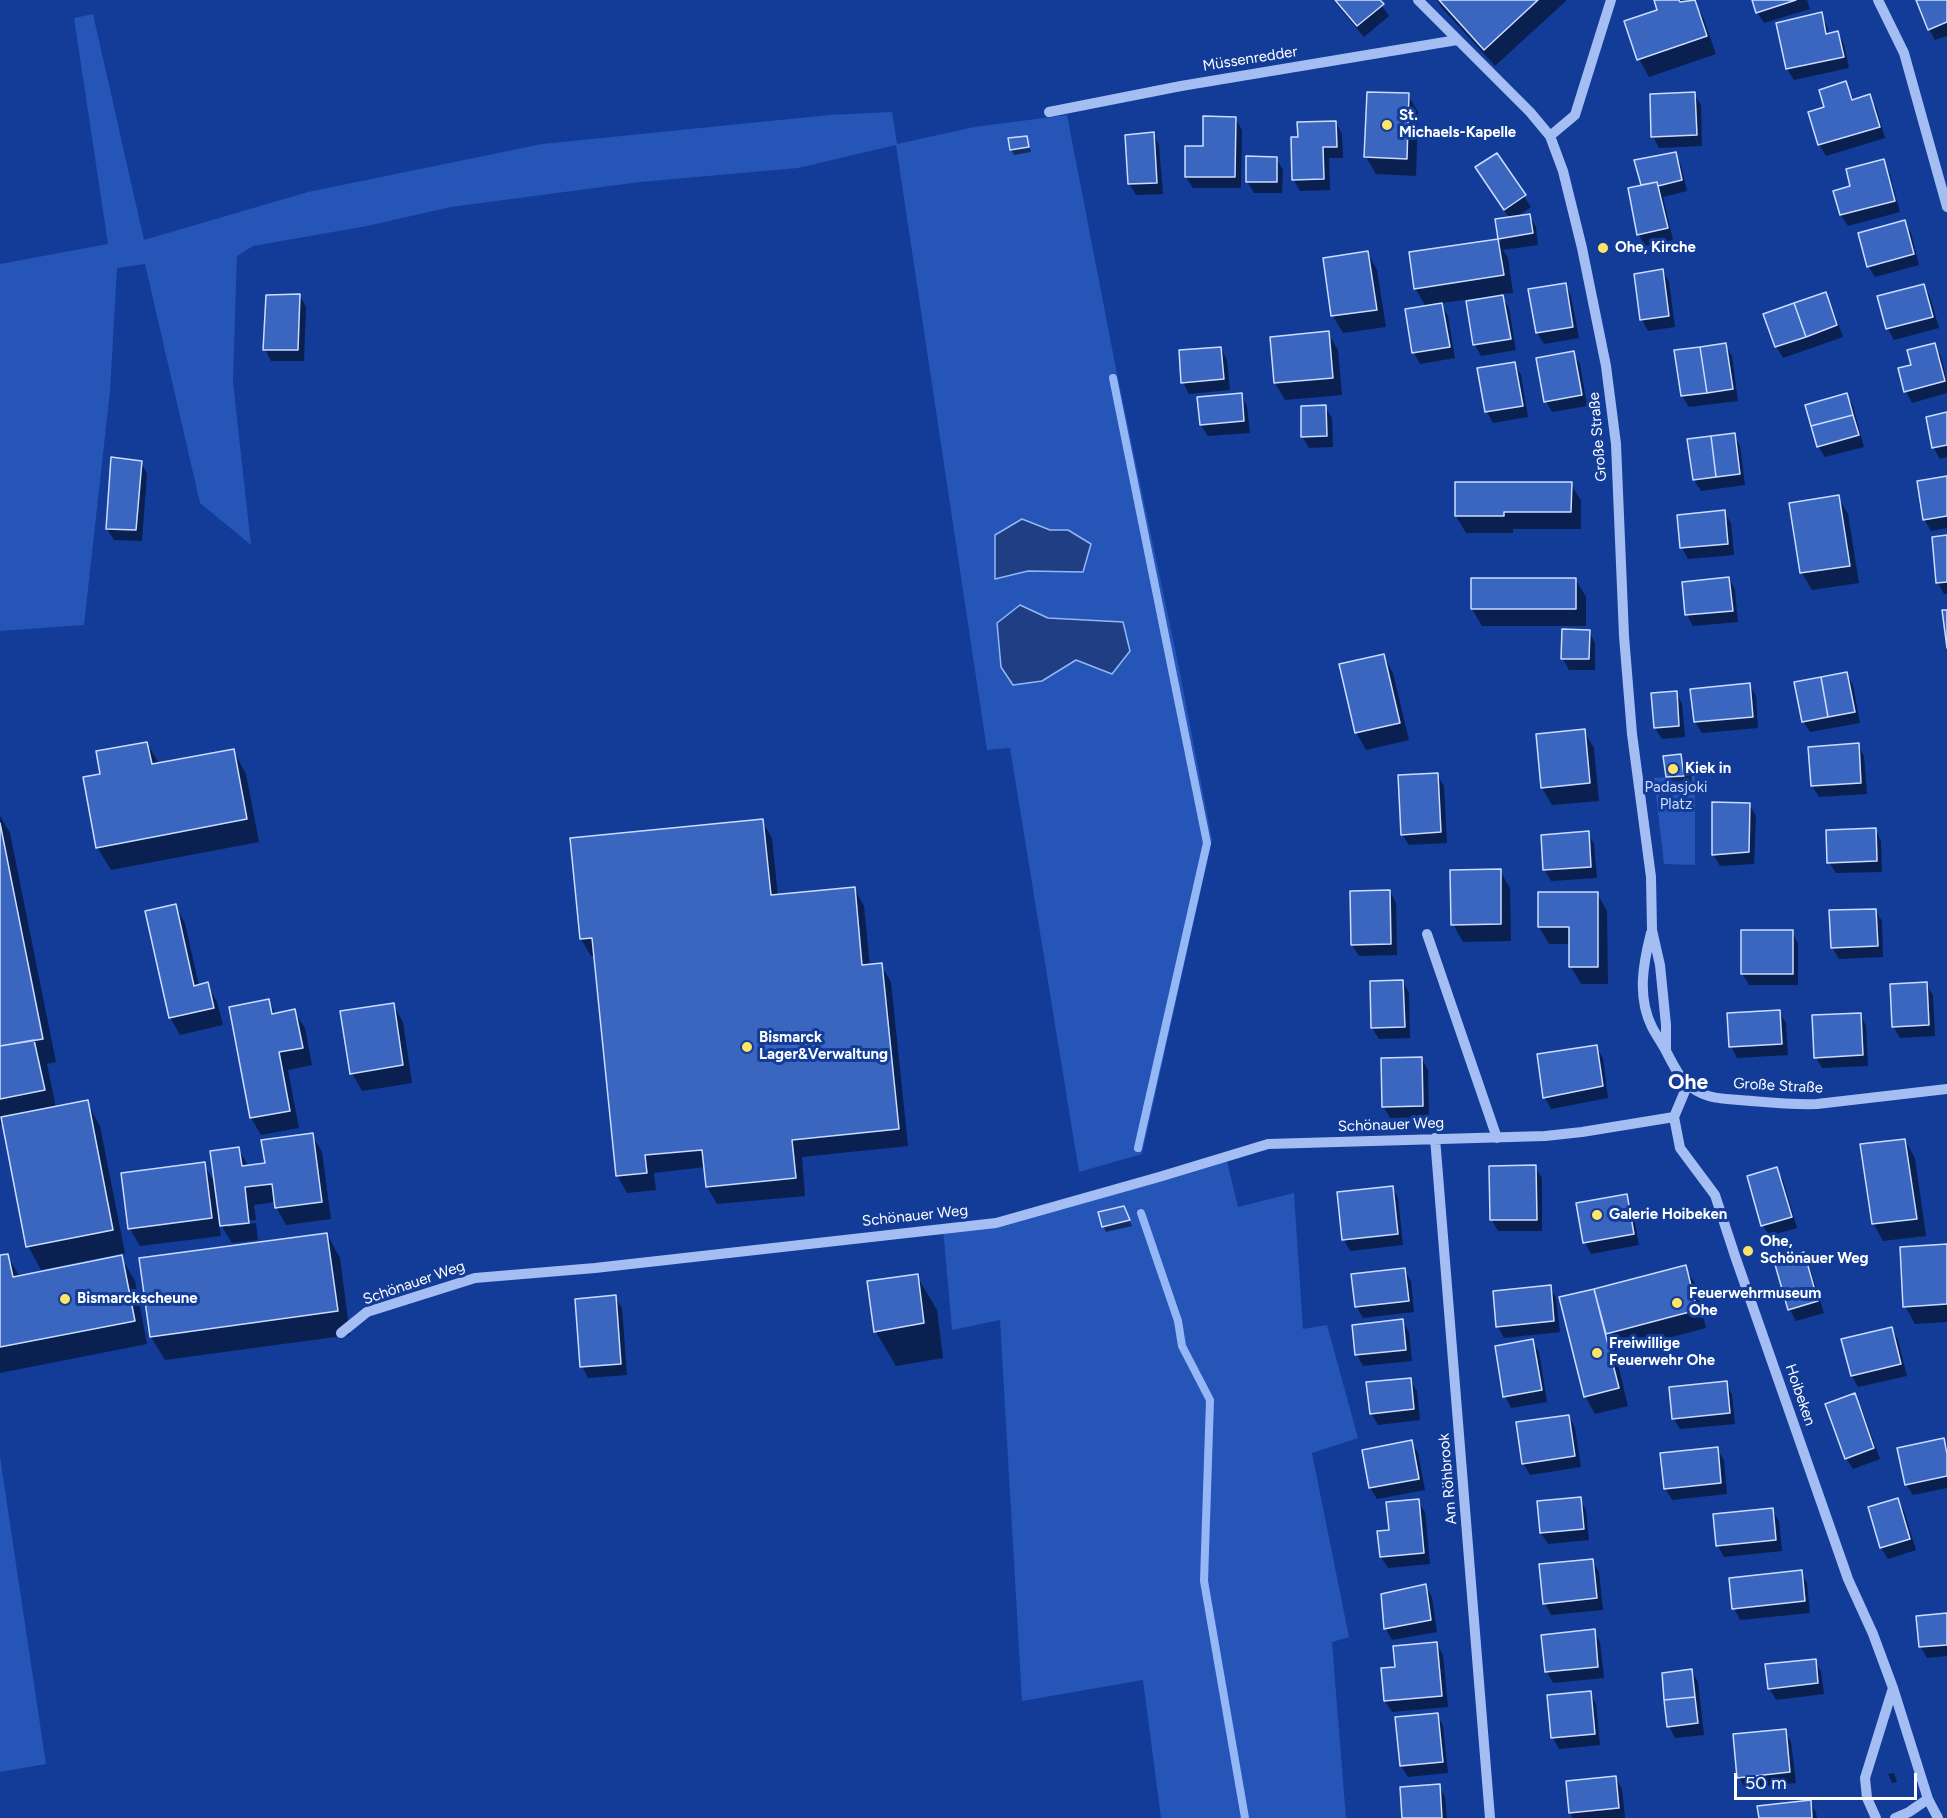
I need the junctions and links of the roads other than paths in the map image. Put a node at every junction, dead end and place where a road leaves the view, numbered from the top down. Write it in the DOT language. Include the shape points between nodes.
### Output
graph roads {
  1 [pos="1418,0"];
  2 [pos="1611,0"];
  3 [pos="1878,0"];
  4 [pos="1457,40"];
  5 [pos="1048,112"];
  6 [pos="1550,136"];
  7 [pos="1947,207"];
  8 [pos="1652,930"];
  9 [pos="1427,934"];
  10 [pos="1666,1050"];
  11 [pos="1687,1086"];
  12 [pos="1947,1089"];
  13 [pos="1674,1117"];
  14 [pos="1435,1138"];
  15 [pos="1497,1138"];
  16 [pos="341,1333"];
  17 [pos="1893,1688"];
  18 [pos="1928,1800"];
  19 [pos="1490,1818"];
  20 [pos="1876,1818"];
  21 [pos="1895,1818"];
  22 [pos="1938,1818"];
  1 -- 4 [label="street, Große Straße"];
  2 -- 6 [label="street" via="1575,115"];
  3 -- 7 [label="street" via="1904,53"];
  4 -- 5 [label="street, Müssenredder"];
  4 -- 6 [label="street, Große Straße"];
  6 -- 8 [label="street, Große Straße" via="1582,248 1612,411 1624,636 1651,877"];
  8 -- 10 [label="street, Große Straße" via="1661,977"];
  8 -- 10 [label="street, Große Straße" via="1645,956 1643,999 1651,1026"];
  9 -- 15 [label="street"];
  10 -- 11 [label="street, Große Straße"];
  11 -- 12 [label="street, Große Straße" via="1714,1097 1797,1105"];
  11 -- 13 [label="street"];
  13 -- 15 [label="street, Schönauer Weg" via="1582,1132"];
  13 -- 17 [label="street, Hoibeken" via="1680,1149 1715,1194 1848,1579"];
  14 -- 15 [label="street, Schönauer Weg"];
  14 -- 16 [label="street, Schönauer Weg" via="1268,1144 996,1222 475,1278 367,1312"];
  14 -- 19 [label="street, Am Röhbrook"];
  17 -- 18 [label="street, Hoibeken"];
  17 -- 20 [label="street" via="1865,1778 1867,1798"];
  18 -- 21 [label="street"];
  18 -- 22 [label="street, Hoibeken"];
}
